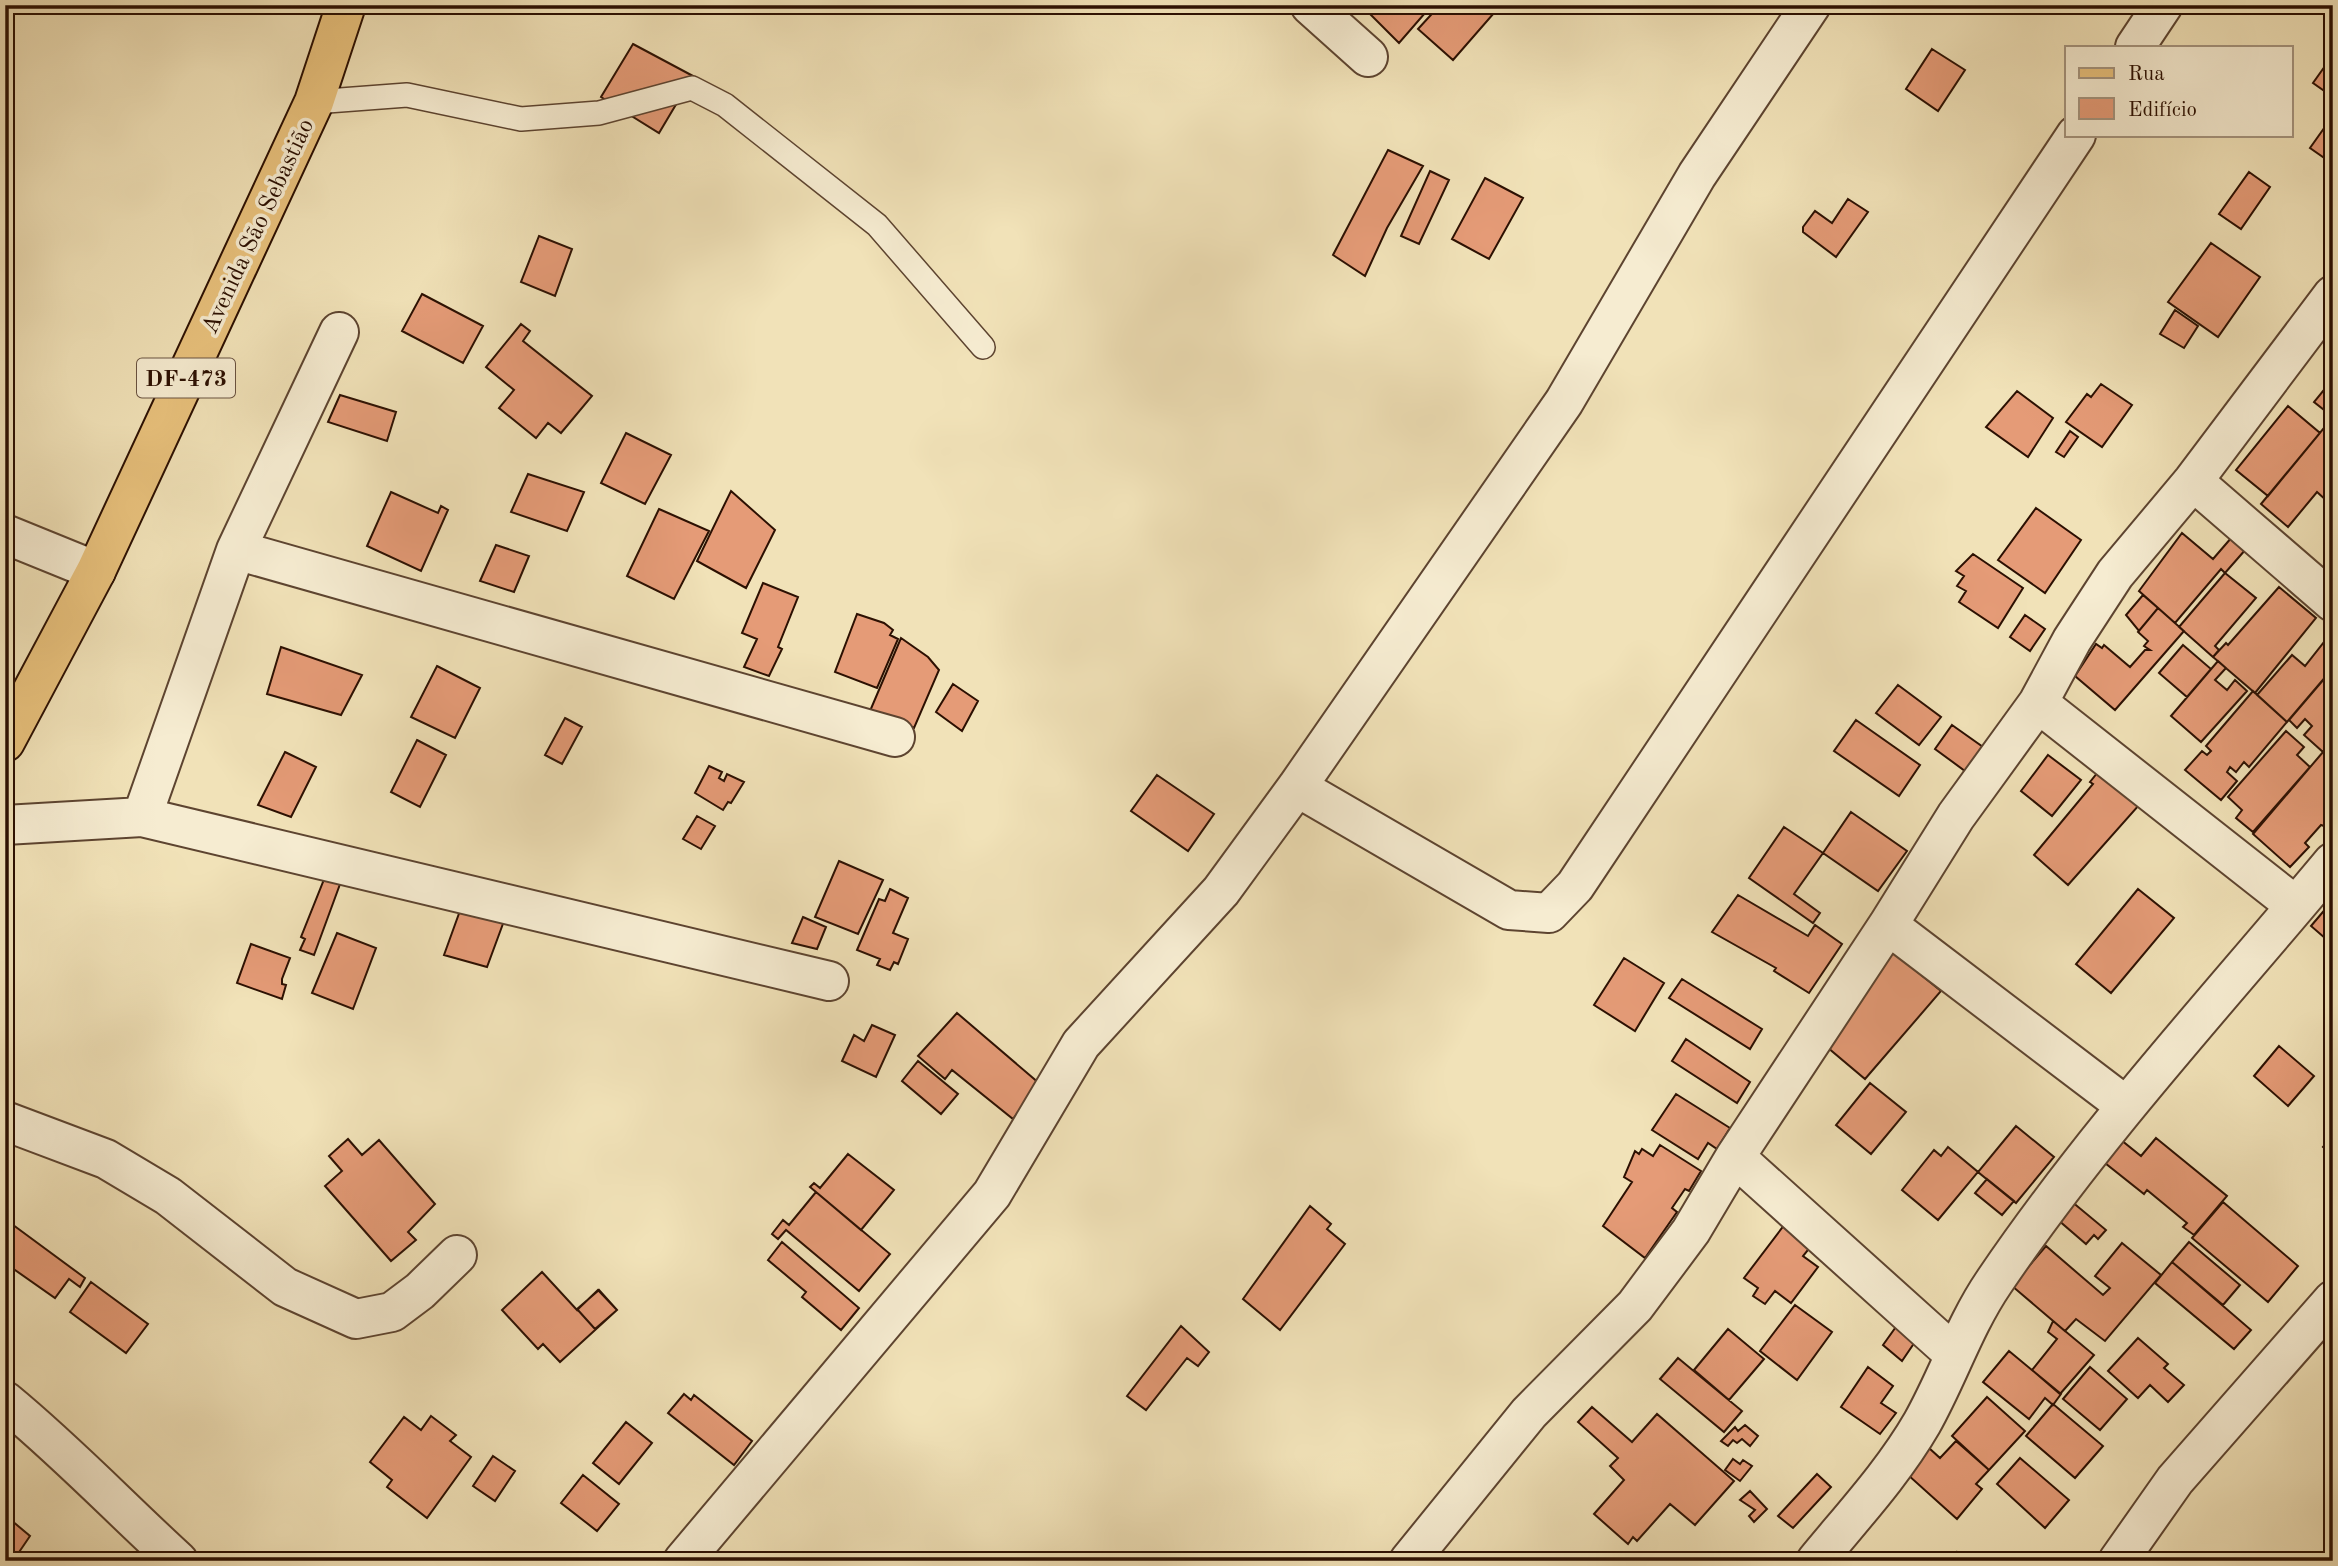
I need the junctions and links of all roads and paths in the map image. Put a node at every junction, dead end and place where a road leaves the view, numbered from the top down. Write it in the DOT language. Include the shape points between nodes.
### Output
graph roads {
  1 [pos="346,5"];
  2 [pos="1310,5"];
  3 [pos="1811,5"];
  4 [pos="2164,5"];
  5 [pos="2135,46"];
  6 [pos="1368,57"];
  7 [pos="314,102"];
  8 [pos="2075,136"];
  9 [pos="2333,295"];
  10 [pos="339,332"];
  11 [pos="983,347"];
  12 [pos="2193,481"];
  13 [pos="5,534"];
  14 [pos="236,550"];
  15 [pos="96,571"];
  16 [pos="2333,602"];
  17 [pos="2038,703"];
  18 [pos="895,737"];
  19 [pos="5,742"];
  20 [pos="1297,787"];
  21 [pos="142,817"];
  22 [pos="5,825"];
  23 [pos="2333,862"];
  24 [pos="2296,906"];
  25 [pos="1888,925"];
  26 [pos="830,981"];
  27 [pos="2126,1106"];
  28 [pos="5,1121"];
  29 [pos="1735,1157"];
  30 [pos="457,1255"];
  31 [pos="2333,1300"];
  32 [pos="1954,1354"];
  33 [pos="5,1401"];
  34 [pos="178,1561"];
  35 [pos="683,1561"];
  36 [pos="1409,1561"];
  37 [pos="1815,1561"];
  38 [pos="2118,1561"];
  1 -- 7 [label="main road, Avenida São Sebastião / DF-473"];
  2 -- 6 [label="street"];
  3 -- 20 [label="street" via="1697,175 1564,401"];
  4 -- 5 [label="street"];
  7 -- 11 [label="lane" via="407,95 522,118 599,113 692,88 725,105 877,225"];
  7 -- 15 [label="main road, Avenida São Sebastião / DF-473"];
  8 -- 20 [label="street" via="1575,886 1549,913 1509,910"];
  9 -- 12 [label="street"];
  10 -- 14 [label="street"];
  12 -- 16 [label="street"];
  12 -- 17 [label="street" via="2115,574 2071,640"];
  13 -- 15 [label="street"];
  14 -- 18 [label="street"];
  14 -- 21 [label="street"];
  15 -- 19 [label="main road, Avenida São Sebastião / DF-473"];
  17 -- 24 [label="street"];
  17 -- 25 [label="street" via="1956,816"];
  20 -- 35 [label="street" via="1221,891 1082,1044 992,1194"];
  21 -- 22 [label="street"];
  21 -- 26 [label="street"];
  23 -- 24 [label="street"];
  24 -- 27 [label="street"];
  25 -- 27 [label="street"];
  25 -- 29 [label="street"];
  27 -- 32 [label="street" via="1993,1283"];
  28 -- 30 [label="street" via="106,1159 168,1196 285,1287 356,1318 391,1312"];
  29 -- 32 [label="street"];
  29 -- 36 [label="street" via="1691,1231 1635,1306 1529,1413"];
  31 -- 38 [label="street" via="2175,1480"];
  32 -- 37 [label="street" via="1899,1460"];
  33 -- 34 [label="street" via="48,1436"];
}
